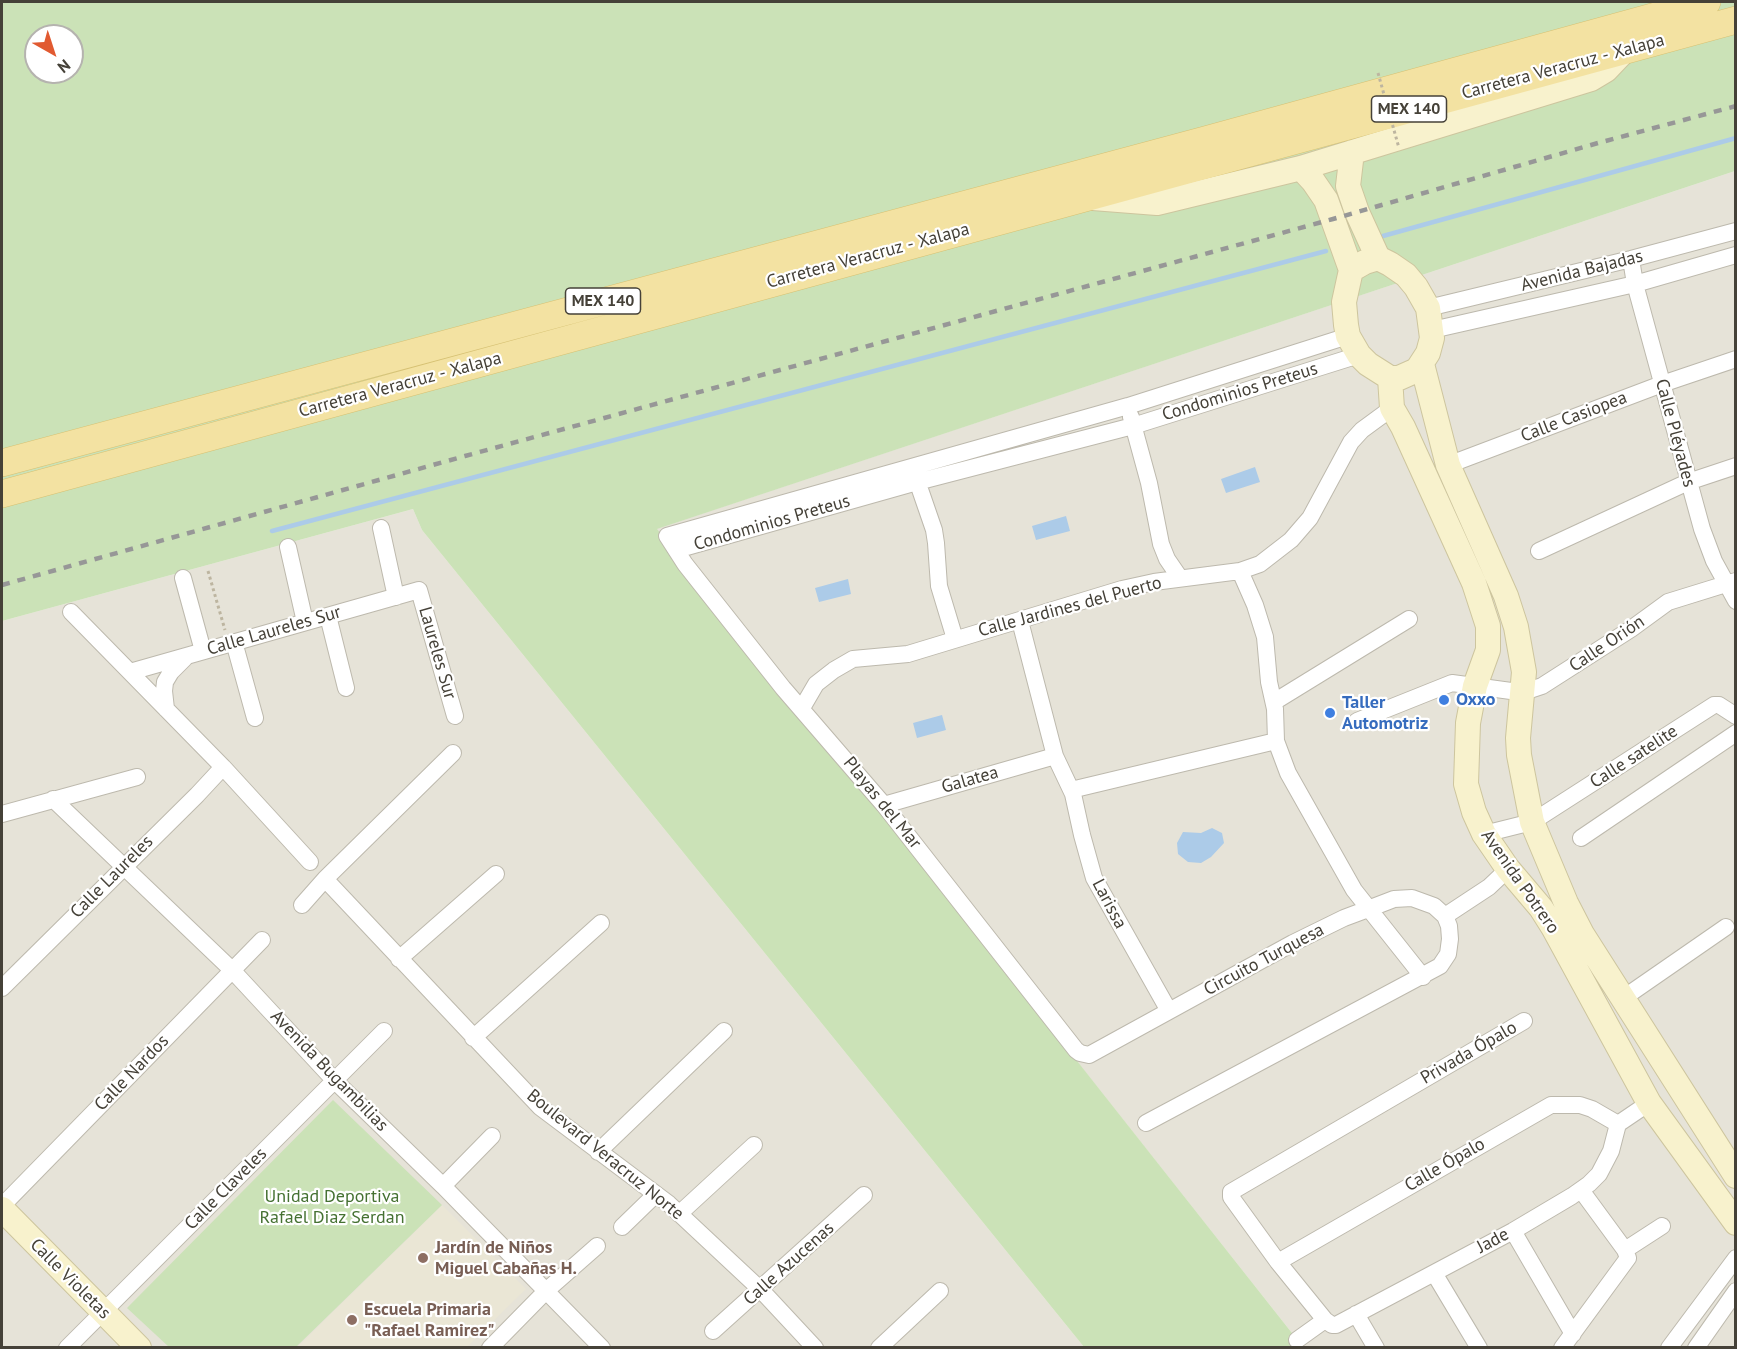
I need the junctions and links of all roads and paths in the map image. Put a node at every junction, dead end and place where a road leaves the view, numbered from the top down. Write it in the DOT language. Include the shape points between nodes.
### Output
graph roads {
  1 [pos="1707,2"];
  2 [pos="1736,20"];
  3 [pos="1625,50"];
  4 [pos="1378,73"];
  5 [pos="1399,148"];
  6 [pos="1352,152"];
  7 [pos="1301,168"];
  8 [pos="1082,198"];
  9 [pos="1736,231"];
  10 [pos="1736,255"];
  11 [pos="1378,258"];
  12 [pos="1631,259"];
  13 [pos="1351,270"];
  14 [pos="1635,284"];
  15 [pos="1430,319"];
  16 [pos="1354,346"];
  17 [pos="1736,359"];
  18 [pos="1422,364"];
  19 [pos="1390,378"];
  20 [pos="1662,384"];
  21 [pos="1128,406"];
  22 [pos="1392,408"];
  23 [pos="1133,426"];
  24 [pos="2,463"];
  25 [pos="1448,465"];
  26 [pos="912,466"];
  27 [pos="1736,466"];
  28 [pos="917,482"];
  29 [pos="1688,482"];
  30 [pos="2,494"];
  31 [pos="381,528"];
  32 [pos="288,547"];
  33 [pos="676,550"];
  34 [pos="1539,551"];
  35 [pos="1240,571"];
  36 [pos="208,572"];
  37 [pos="183,578"];
  38 [pos="1180,578"];
  39 [pos="1731,582"];
  40 [pos="419,590"];
  41 [pos="396,597"];
  42 [pos="1736,600"];
  43 [pos="71,612"];
  44 [pos="328,616"];
  45 [pos="1409,619"];
  46 [pos="1020,621"];
  47 [pos="305,622"];
  48 [pos="955,639"];
  49 [pos="231,643"];
  50 [pos="196,653"];
  51 [pos="130,672"];
  52 [pos="1475,686"];
  53 [pos="346,688"];
  54 [pos="1522,691"];
  55 [pos="1274,702"];
  56 [pos="802,708"];
  57 [pos="166,709"];
  58 [pos="455,716"];
  59 [pos="1736,716"];
  60 [pos="255,718"];
  61 [pos="1357,721"];
  62 [pos="1736,733"];
  63 [pos="1276,741"];
  64 [pos="453,753"];
  65 [pos="1055,756"];
  66 [pos="223,766"];
  67 [pos="137,777"];
  68 [pos="1071,789"];
  69 [pos="53,799"];
  70 [pos="884,805"];
  71 [pos="2,814"];
  72 [pos="1532,822"];
  73 [pos="1484,834"];
  74 [pos="1581,838"];
  75 [pos="310,862"];
  76 [pos="122,866"];
  77 [pos="1508,868"];
  78 [pos="496,874"];
  79 [pos="325,879"];
  80 [pos="302,905"];
  81 [pos="1368,909"];
  82 [pos="1445,916"];
  83 [pos="601,923"];
  84 [pos="1726,927"];
  85 [pos="262,940"];
  86 [pos="399,958"];
  87 [pos="232,970"];
  88 [pos="1423,977"];
  89 [pos="2,988"];
  90 [pos="1622,999"];
  91 [pos="1169,1011"];
  92 [pos="1524,1021"];
  93 [pos="384,1031"];
  94 [pos="724,1031"];
  95 [pos="473,1038"];
  96 [pos="1087,1055"];
  97 [pos="334,1080"];
  98 [pos="1649,1103"];
  99 [pos="1146,1123"];
  100 [pos="1618,1124"];
  101 [pos="492,1136"];
  102 [pos="754,1145"];
  103 [pos="597,1152"];
  104 [pos="1736,1176"];
  105 [pos="443,1186"];
  106 [pos="1581,1190"];
  107 [pos="656,1194"];
  108 [pos="864,1195"];
  109 [pos="2,1208"];
  110 [pos="679,1214"];
  111 [pos="1736,1223"];
  112 [pos="1662,1226"];
  113 [pos="622,1227"];
  114 [pos="1513,1231"];
  115 [pos="597,1246"];
  116 [pos="1625,1250"];
  117 [pos="1736,1258"];
  118 [pos="1278,1262"];
  119 [pos="1434,1273"];
  120 [pos="547,1290"];
  121 [pos="761,1290"];
  122 [pos="940,1291"];
  123 [pos="1736,1291"];
  124 [pos="104,1313"];
  125 [pos="1356,1314"];
  126 [pos="1330,1323"];
  127 [pos="713,1331"];
  128 [pos="1297,1340"];
  129 [pos="1568,1341"];
  130 [pos="67,1347"];
  131 [pos="139,1347"];
  132 [pos="490,1347"];
  133 [pos="602,1347"];
  134 [pos="815,1347"];
  135 [pos="879,1347"];
  136 [pos="1376,1347"];
  137 [pos="1479,1347"];
  138 [pos="1670,1347"];
  139 [pos="1698,1347"];
  1 -- 24 [label="main road, Carretera Veracruz - Xalapa / MEX 140"];
  2 -- 3 [label="main road, Carretera Veracruz - Xalapa / MEX 140"];
  3 -- 6 [label="street" via="1591,79"];
  3 -- 8 [label="main road, Carretera Veracruz - Xalapa / MEX 140"];
  4 -- 5 [label="path, bridge"];
  6 -- 7 [label="street"];
  6 -- 11 [label="street" via="1348,186"];
  7 -- 8 [label="street" via="1157,203"];
  7 -- 13 [label="street" via="1326,200"];
  8 -- 30 [label="main road, Carretera Veracruz - Xalapa / MEX 140"];
  9 -- 12 [label="street, Avenida Bajadas"];
  10 -- 14 [label="street, Avenida Bajadas"];
  11 -- 13 [label="street"];
  11 -- 15 [label="street" via="1407,275 1421,293"];
  12 -- 14 [label="street, Calle Pléyades"];
  12 -- 15 [label="street, Avenida Bajadas"];
  13 -- 16 [label="street" via="1344,302"];
  14 -- 15 [label="street, Avenida Bajadas"];
  14 -- 20 [label="street, Calle Pléyades"];
  15 -- 18 [label="street" via="1430,346"];
  16 -- 19 [label="street" via="1368,364"];
  16 -- 21 [label="street, Condominios Preteus"];
  16 -- 23 [label="street, Condominios Preteus"];
  17 -- 20 [label="street, Calle Casiopea"];
  18 -- 19 [label="street" via="1411,374"];
  18 -- 25 [label="street, Avenida Potrero"];
  19 -- 22 [label="street"];
  20 -- 25 [label="street, Calle Casiopea"];
  20 -- 29 [label="street, Calle Pléyades"];
  21 -- 23 [label="street"];
  21 -- 26 [label="street, Condominios Preteus"];
  22 -- 35 [label="street, Calle Jardines del Puerto" via="1352,442 1323,498 1291,540 1260,564"];
  22 -- 52 [label="street, Avenida Potrero" via="1483,609 1488,650"];
  23 -- 28 [label="street, Condominios Preteus"];
  23 -- 38 [label="street" via="1161,544"];
  25 -- 54 [label="street, Avenida Potrero" via="1514,618 1523,664"];
  26 -- 28 [label="street"];
  26 -- 33 [label="street, Condominios Preteus" via="668,535"];
  27 -- 29 [label="street"];
  28 -- 33 [label="street, Condominios Preteus"];
  28 -- 48 [label="street" via="934,530 939,586"];
  29 -- 34 [label="street"];
  29 -- 39 [label="street, Calle Pléyades" via="1708,546"];
  31 -- 41 [label="street"];
  32 -- 47 [label="street"];
  33 -- 56 [label="street, Playas del Mar"];
  35 -- 38 [label="street, Calle Jardines del Puerto"];
  35 -- 55 [label="street" via="1265,638"];
  36 -- 49 [label="path"];
  37 -- 50 [label="street"];
  38 -- 46 [label="street, Calle Jardines del Puerto" via="1122,589"];
  39 -- 42 [label="street, Calle Pléyades"];
  39 -- 54 [label="street, Calle Orión" via="1668,602 1569,670 1542,686"];
  40 -- 41 [label="street, Calle Laureles Sur"];
  40 -- 58 [label="street, Laureles Sur"];
  41 -- 44 [label="street, Calle Laureles Sur"];
  43 -- 51 [label="street"];
  44 -- 47 [label="street, Calle Laureles Sur"];
  44 -- 53 [label="street"];
  45 -- 55 [label="street"];
  46 -- 48 [label="street, Calle Jardines del Puerto"];
  46 -- 65 [label="street, Larissa"];
  47 -- 49 [label="street, Calle Laureles Sur"];
  48 -- 56 [label="street, Calle Jardines del Puerto" via="908,654 853,659 816,684"];
  49 -- 50 [label="street, Calle Laureles Sur"];
  49 -- 60 [label="street"];
  50 -- 51 [label="street, Calle Laureles Sur"];
  50 -- 57 [label="street" via="171,672 165,682"];
  51 -- 57 [label="street"];
  52 -- 54 [label="street, Calle Orión"];
  52 -- 61 [label="street, Calle Orión" via="1444,684"];
  52 -- 73 [label="street, Avenida Potrero" via="1468,723 1466,784"];
  54 -- 72 [label="street, Avenida Potrero" via="1519,755"];
  55 -- 63 [label="street"];
  56 -- 70 [label="street, Playas del Mar"];
  57 -- 66 [label="street"];
  59 -- 72 [label="street, Calle satelite" via="1714,705"];
  62 -- 74 [label="street"];
  63 -- 68 [label="street"];
  63 -- 81 [label="street" via="1288,772 1344,875"];
  64 -- 79 [label="street"];
  65 -- 68 [label="street, Larissa"];
  65 -- 70 [label="street, Galatea"];
  66 -- 75 [label="street"];
  66 -- 76 [label="street, Calle Laureles"];
  67 -- 69 [label="street"];
  68 -- 91 [label="street, Larissa" via="1094,878"];
  69 -- 71 [label="street"];
  69 -- 76 [label="street, Avenida Bugambilias"];
  70 -- 96 [label="street, Playas del Mar" via="1076,1050"];
  72 -- 73 [label="street"];
  72 -- 90 [label="street, Avenida Potrero" via="1574,919"];
  73 -- 77 [label="street, Avenida Potrero"];
  76 -- 87 [label="street, Avenida Bugambilias"];
  76 -- 89 [label="street, Calle Laureles"];
  77 -- 82 [label="street" via="1489,887"];
  77 -- 98 [label="street, Avenida Potrero" via="1553,927"];
  78 -- 86 [label="street"];
  79 -- 80 [label="street"];
  79 -- 86 [label="street, Boulevard Veracruz Norte"];
  81 -- 82 [label="street, Circuito Turquesa" via="1394,899 1412,898 1434,906"];
  81 -- 88 [label="street"];
  81 -- 91 [label="street, Circuito Turquesa" via="1293,943"];
  82 -- 88 [label="street" via="1449,926 1448,954 1440,966"];
  83 -- 95 [label="street"];
  84 -- 90 [label="street"];
  85 -- 87 [label="street, Calle Nardos"];
  86 -- 95 [label="street, Boulevard Veracruz Norte"];
  87 -- 97 [label="street, Avenida Bugambilias"];
  87 -- 109 [label="street, Calle Nardos"];
  88 -- 99 [label="street"];
  90 -- 104 [label="street, Avenida Potrero"];
  91 -- 96 [label="street, Circuito Turquesa"];
  92 -- 118 [label="street, Privada Ópalo" via="1232,1190 1231,1197"];
  93 -- 97 [label="street, Calle Claveles"];
  94 -- 103 [label="street"];
  95 -- 103 [label="street, Boulevard Veracruz Norte" via="540,1107"];
  97 -- 105 [label="street, Avenida Bugambilias"];
  97 -- 124 [label="street, Calle Claveles"];
  98 -- 100 [label="street"];
  98 -- 111 [label="street, Avenida Potrero"];
  100 -- 106 [label="street, Jade" via="1607,1161"];
  100 -- 118 [label="street, Calle Ópalo" via="1580,1105 1551,1105"];
  101 -- 105 [label="street"];
  102 -- 110 [label="street"];
  103 -- 107 [label="street, Boulevard Veracruz Norte"];
  105 -- 120 [label="street, Avenida Bugambilias"];
  106 -- 114 [label="street, Jade"];
  106 -- 116 [label="street"];
  107 -- 110 [label="street, Boulevard Veracruz Norte"];
  107 -- 113 [label="street"];
  108 -- 121 [label="street, Calle Azucenas"];
  109 -- 124 [label="street, Calle Violetas"];
  110 -- 121 [label="street, Boulevard Veracruz Norte"];
  112 -- 116 [label="street"];
  114 -- 119 [label="street, Jade"];
  114 -- 129 [label="street"];
  115 -- 120 [label="street"];
  116 -- 129 [label="street" via="1626,1263"];
  117 -- 138 [label="street"];
  118 -- 126 [label="street"];
  119 -- 125 [label="street, Jade"];
  119 -- 137 [label="street"];
  120 -- 132 [label="street"];
  120 -- 133 [label="street, Avenida Bugambilias"];
  121 -- 127 [label="street, Calle Azucenas"];
  121 -- 134 [label="street, Boulevard Veracruz Norte"];
  122 -- 135 [label="street"];
  123 -- 139 [label="street"];
  124 -- 130 [label="street, Calle Claveles"];
  124 -- 131 [label="street, Calle Violetas"];
  125 -- 126 [label="street, Jade"];
  125 -- 136 [label="street"];
  126 -- 128 [label="street, Jade"];
}
